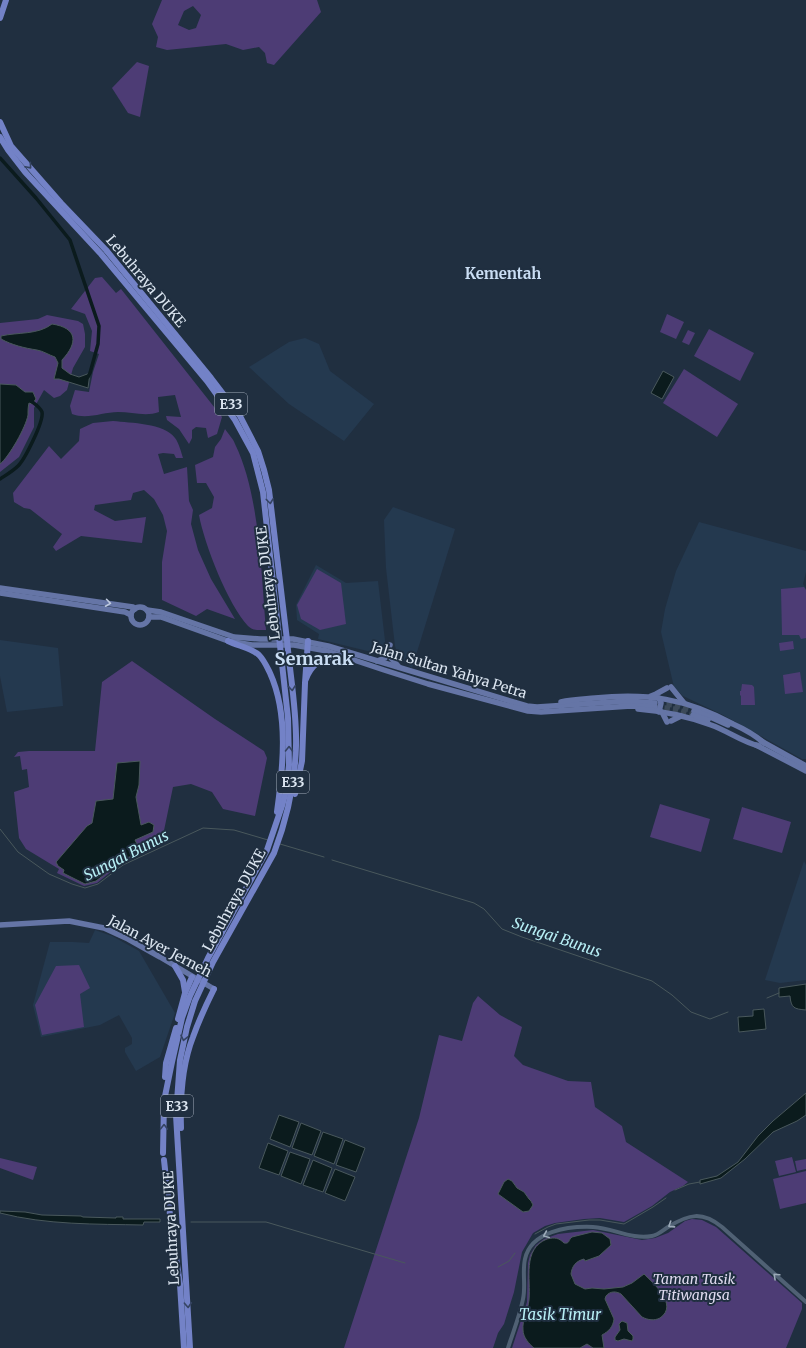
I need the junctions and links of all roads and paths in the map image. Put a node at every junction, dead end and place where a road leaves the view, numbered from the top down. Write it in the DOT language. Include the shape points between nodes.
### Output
graph roads {
  1 [pos="6,0"];
  2 [pos="0,18"];
  3 [pos="0,122"];
  4 [pos="0,137"];
  5 [pos="103,252"];
  6 [pos="0,588"];
  7 [pos="0,593"];
  8 [pos="135,609"];
  9 [pos="147,610"];
  10 [pos="131,615"];
  11 [pos="149,617"];
  12 [pos="228,641"];
  13 [pos="307,644"];
  14 [pos="390,645"];
  15 [pos="346,657"];
  16 [pos="391,658"];
  17 [pos="375,661"];
  18 [pos="392,666"];
  19 [pos="399,667"];
  20 [pos="384,670"];
  21 [pos="407,677"];
  22 [pos="304,683"];
  23 [pos="649,696"];
  24 [pos="684,703"];
  25 [pos="552,705"];
  26 [pos="658,706"];
  27 [pos="692,712"];
  28 [pos="681,716"];
  29 [pos="761,745"];
  30 [pos="806,766"];
  31 [pos="806,771"];
  32 [pos="286,818"];
  33 [pos="275,828"];
  34 [pos="276,839"];
  35 [pos="0,925"];
  36 [pos="175,966"];
  37 [pos="192,977"];
  38 [pos="214,989"];
  39 [pos="190,997"];
  40 [pos="163,1153"];
  41 [pos="179,1156"];
  42 [pos="164,1160"];
  43 [pos="806,1302"];
  44 [pos="184,1348"];
  45 [pos="190,1348"];
  46 [pos="508,1348"];
  1 -- 2 [label="highway"];
  3 -- 5 [label="highway, Lebuhraya DUKE / E33, one-way" via="12,146"];
  4 -- 5 [label="highway, Lebuhraya DUKE / E33" via="25,172"];
  5 -- 32 [label="highway, Lebuhraya DUKE / E33, one-way" via="211,378 240,416 258,451 269,490 296,724 295,766"];
  33 -- 5 [label="highway, Lebuhraya DUKE / E33, one-way" via="286,791 289,765 288,718 263,492 253,453 235,420 207,381"];
  6 -- 8 [label="main road, Jalan Sultan Yahya Petra, one-way"];
  7 -- 10 [label="main road, Jalan Sultan Yahya Petra"];
  8 -- 9 [label="main road, Jalan Sultan Yahya Petra" via="140,607"];
  8 -- 10 [label="main road"];
  9 -- 11 [label="main road"];
  9 -- 13 [label="main road, Jalan Sultan Yahya Petra" via="161,612 234,637 293,639"];
  10 -- 11 [label="main road, Jalan Sultan Yahya Petra" via="132,621 138,625 145,624"];
  11 -- 12 [label="main road, Jalan Sultan Yahya Petra" via="161,617"];
  12 -- 13 [label="main road, Jalan Sultan Yahya Petra" via="252,645"];
  12 -- 33 [label="highway" via="254,651 264,660 278,696 282,738 280,792"];
  13 -- 15 [label="main road, Jalan Sultan Yahya Petra"];
  13 -- 17 [label="main road, Jalan Sultan Yahya Petra" via="334,648"];
  13 -- 22 [label="highway"];
  14 -- 17 [label="main road" via="385,658"];
  15 -- 20 [label="main road, Jalan Sultan Yahya Petra"];
  15 -- 22 [label="highway" via="329,657 319,661"];
  16 -- 19 [label="main road"];
  17 -- 18 [label="main road, Jalan Sultan Yahya Petra"];
  18 -- 19 [label="main road, Jalan Sultan Yahya Petra"];
  18 -- 20 [label="main road"];
  18 -- 21 [label="main road"];
  19 -- 25 [label="main road, Jalan Sultan Yahya Petra" via="522,706"];
  20 -- 21 [label="main road, Jalan Sultan Yahya Petra"];
  21 -- 26 [label="main road, Jalan Sultan Yahya Petra" via="519,709 541,712"];
  22 -- 32 [label="highway" via="302,760 293,801"];
  23 -- 24 [label="main road" via="669,687"];
  23 -- 25 [label="main road" via="622,695 563,701"];
  23 -- 26 [label="main road"];
  24 -- 26 [label="main road"];
  24 -- 27 [label="main road"];
  25 -- 26 [label="main road, Jalan Sultan Yahya Petra" via="628,701"];
  26 -- 28 [label="main road"];
  26 -- 28 [label="main road" via="669,722"];
  27 -- 28 [label="main road"];
  27 -- 29 [label="main road" via="708,716"];
  27 -- 29 [label="main road" via="750,744"];
  29 -- 30 [label="main road"];
  29 -- 31 [label="main road"];
  32 -- 34 [label="highway, Lebuhraya DUKE / E33"];
  33 -- 34 [label="highway, Lebuhraya DUKE / E33"];
  34 -- 39 [label="highway, Lebuhraya DUKE / E33"];
  35 -- 36 [label="main road, Jalan Ayer Jerneh" via="69,921 90,924 113,931"];
  36 -- 37 [label="main road, Jalan Ayer Jerneh"];
  36 -- 39 [label="highway"];
  37 -- 38 [label="main road, Jalan Ayer Jerneh"];
  37 -- 39 [label="highway"];
  38 -- 41 [label="highway" via="192,1038 187,1058 180,1110"];
  40 -- 39 [label="highway, Lebuhraya DUKE / E33, one-way" via="164,1101 182,1018"];
  39 -- 41 [label="highway, Lebuhraya DUKE / E33, one-way" via="180,1060 176,1116"];
  41 -- 45 [label="highway, Lebuhraya DUKE / E33, one-way"];
  42 -- 44 [label="highway, Lebuhraya DUKE" via="180,1284"];
  43 -- 46 [label="street, one-way" via="714,1220 695,1215 686,1217 650,1236 624,1234 604,1228 570,1228 541,1236 527,1253 523,1298"];
}
